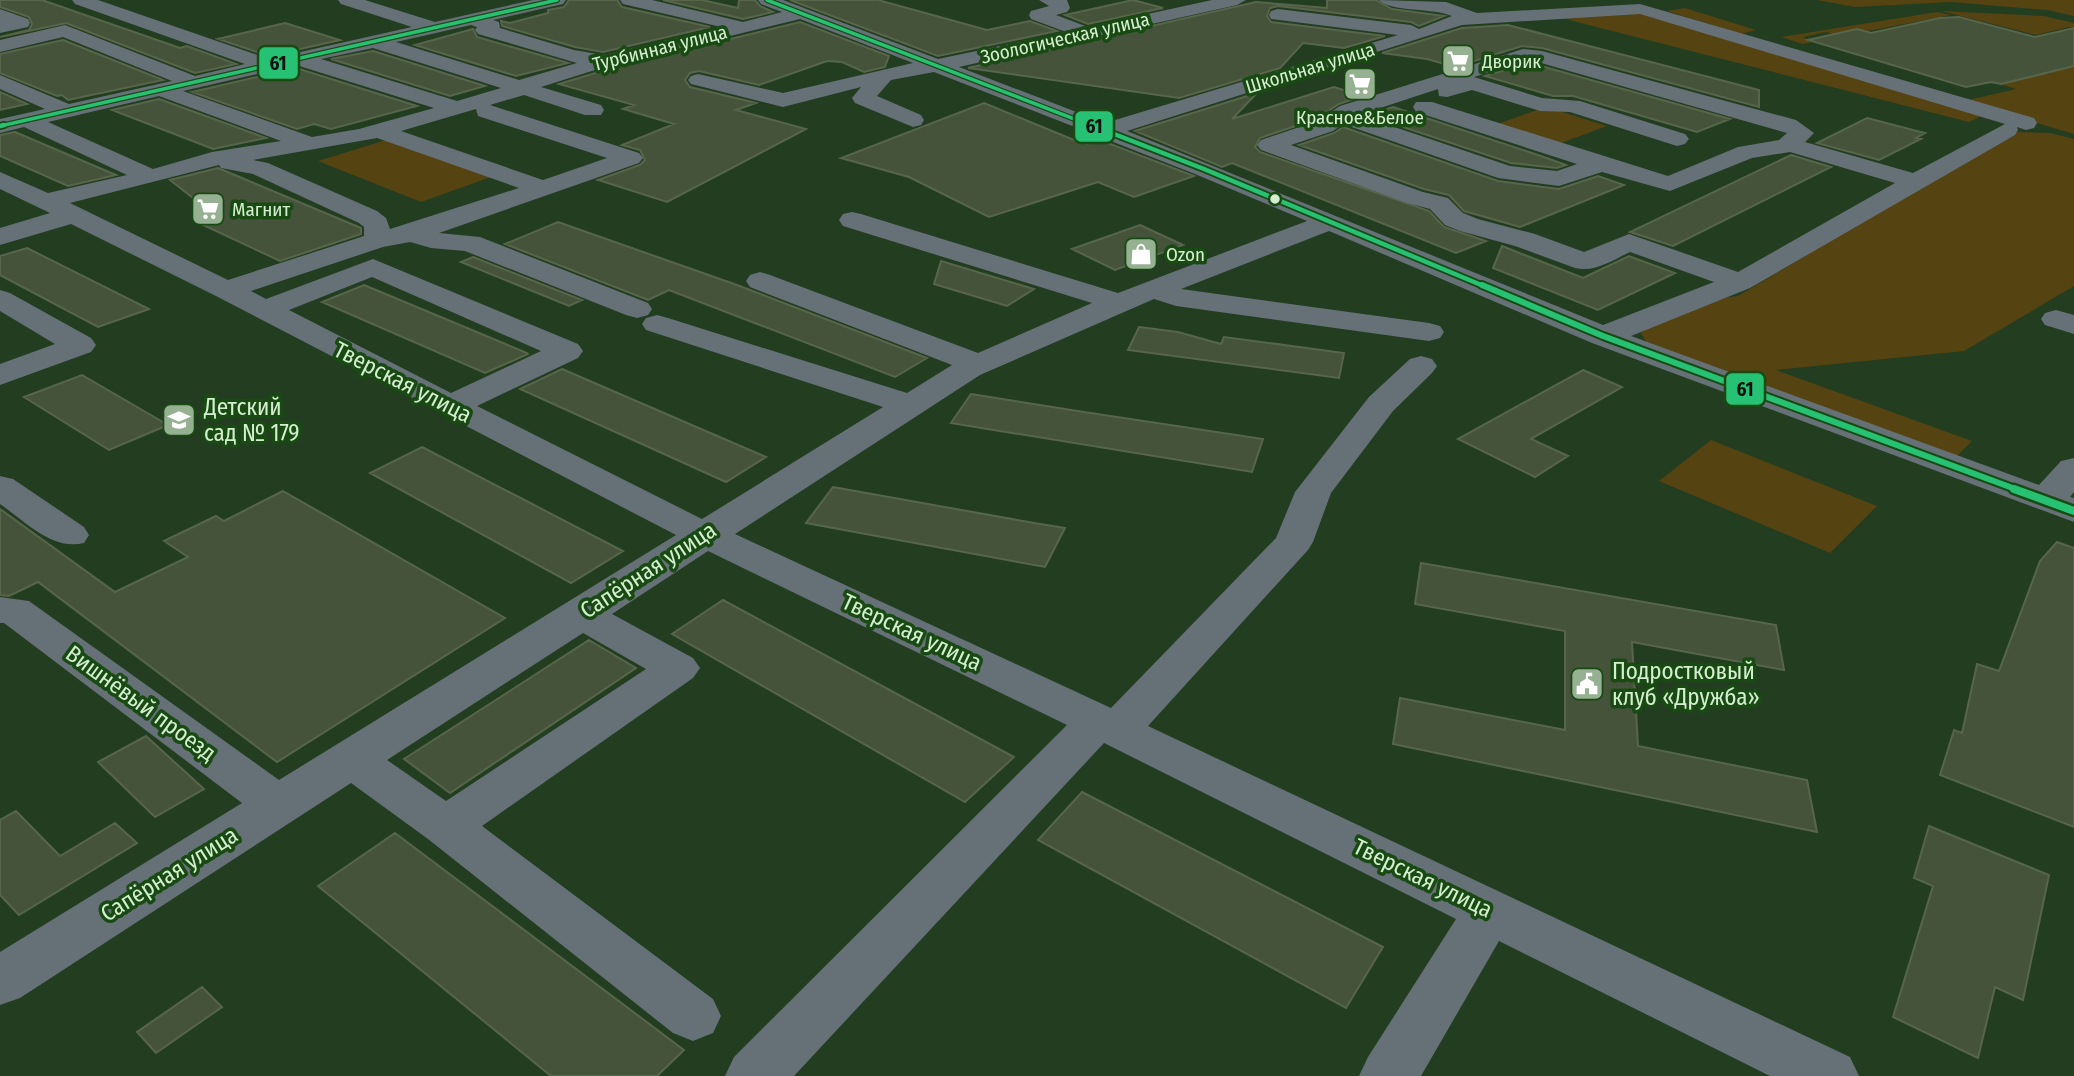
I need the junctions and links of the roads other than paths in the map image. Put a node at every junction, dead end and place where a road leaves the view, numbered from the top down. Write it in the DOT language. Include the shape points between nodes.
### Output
graph roads {
  1 [pos="81,0"];
  2 [pos="347,0"];
  3 [pos="557,0"];
  4 [pos="629,0"];
  5 [pos="767,0"];
  6 [pos="1048,0"];
  7 [pos="1237,0"];
  8 [pos="1388,0"];
  9 [pos="1535,0"];
  10 [pos="802,13"];
  11 [pos="0,15"];
  12 [pos="1278,16"];
  13 [pos="1515,16"];
  14 [pos="1470,18"];
  15 [pos="472,19"];
  16 [pos="0,27"];
  17 [pos="745,27"];
  18 [pos="434,28"];
  19 [pos="1087,33"];
  20 [pos="1424,33"];
  21 [pos="373,41"];
  22 [pos="0,46"];
  23 [pos="296,58"];
  24 [pos="604,61"];
  25 [pos="266,65"];
  26 [pos="934,65"];
  27 [pos="1504,73"];
  28 [pos="884,75"];
  29 [pos="698,80"];
  30 [pos="0,81"];
  31 [pos="193,82"];
  32 [pos="1472,83"];
  33 [pos="520,88"];
  34 [pos="161,90"];
  35 [pos="1420,99"];
  36 [pos="457,108"];
  37 [pos="593,110"];
  38 [pos="67,111"];
  39 [pos="486,111"];
  40 [pos="1343,117"];
  41 [pos="1493,118"];
  42 [pos="26,120"];
  43 [pos="913,120"];
  44 [pos="1258,123"];
  45 [pos="0,126"];
  46 [pos="1105,130"];
  47 [pos="378,131"];
  48 [pos="1587,137"];
  49 [pos="1677,141"];
  50 [pos="1790,144"];
  51 [pos="313,145"];
  52 [pos="1269,145"];
  53 [pos="1564,145"];
  54 [pos="1644,155"];
  55 [pos="1601,164"];
  56 [pos="1204,169"];
  57 [pos="1507,173"];
  58 [pos="151,177"];
  59 [pos="0,179"];
  60 [pos="1917,182"];
  61 [pos="543,188"];
  62 [pos="1456,195"];
  63 [pos="61,208"];
  64 [pos="852,220"];
  65 [pos="1329,222"];
  66 [pos="1469,225"];
  67 [pos="412,233"];
  68 [pos="0,237"];
  69 [pos="377,240"];
  70 [pos="1401,252"];
  71 [pos="760,281"];
  72 [pos="1740,282"];
  73 [pos="1154,289"];
  74 [pos="226,290"];
  75 [pos="0,299"];
  76 [pos="1116,303"];
  77 [pos="262,310"];
  78 [pos="1603,336"];
  79 [pos="979,364"];
  80 [pos="0,374"];
  81 [pos="911,405"];
  82 [pos="449,406"];
  83 [pos="2074,469"];
  84 [pos="0,486"];
  85 [pos="2058,505"];
  86 [pos="70,534"];
  87 [pos="705,534"];
  88 [pos="0,610"];
  89 [pos="581,614"];
  90 [pos="1108,725"];
  91 [pos="352,759"];
  92 [pos="279,805"];
  93 [pos="446,826"];
  94 [pos="1489,911"];
  95 [pos="5,969"];
  96 [pos="693,1016"];
  97 [pos="769,1072"];
  98 [pos="1389,1076"];
  99 [pos="1829,1076"];
  1 -- 25 [label="street"];
  2 -- 18 [label="street"];
  3 -- 15 [label="street"];
  4 -- 17 [label="street"];
  5 -- 10 [label="street"];
  6 -- 19 [label="street" via="1060,8 1038,15"];
  7 -- 19 [label="street, Зоологическая улица"];
  8 -- 14 [label="street" via="1446,7"];
  9 -- 13 [label="street"];
  10 -- 17 [label="street, Турбинная улица"];
  10 -- 26 [label="street"];
  11 -- 16 [label="street" via="21,23"];
  12 -- 20 [label="street"];
  13 -- 14 [label="street, Школьная улица"];
  13 -- 60 [label="street, Школьная улица" via="1656,12 2016,127"];
  14 -- 20 [label="street, Школьная улица"];
  15 -- 18 [label="street"];
  15 -- 24 [label="street" via="492,26 485,30"];
  17 -- 24 [label="street, Турбинная улица"];
  18 -- 21 [label="street"];
  19 -- 26 [label="street, Зоологическая улица"];
  20 -- 46 [label="street, Школьная улица"];
  21 -- 23 [label="street"];
  21 -- 33 [label="street"];
  22 -- 31 [label="street" via="65,31"];
  23 -- 25 [label="street"];
  23 -- 36 [label="street"];
  24 -- 33 [label="street, Турбинная улица"];
  25 -- 31 [label="street"];
  26 -- 28 [label="street, Зоологическая улица"];
  26 -- 46 [label="street"];
  27 -- 32 [label="street"];
  28 -- 29 [label="street, Зоологическая улица" via="782,100"];
  28 -- 43 [label="street" via="863,98"];
  30 -- 38 [label="street"];
  31 -- 34 [label="street"];
  32 -- 35 [label="street"];
  32 -- 49 [label="street" via="1533,102 1572,106"];
  33 -- 36 [label="street, Турбинная улица"];
  33 -- 37 [label="street"];
  34 -- 38 [label="street"];
  34 -- 51 [label="street"];
  35 -- 40 [label="street" via="1348,111"];
  35 -- 41 [label="street"];
  35 -- 50 [label="street" via="1523,55 1535,55 1788,125 1803,133"];
  35 -- 55 [label="street"];
  36 -- 47 [label="street, Турбинная улица"];
  38 -- 42 [label="street"];
  39 -- 61 [label="street" via="631,158"];
  40 -- 52 [label="street"];
  40 -- 57 [label="street"];
  42 -- 45 [label="street"];
  42 -- 58 [label="street"];
  44 -- 52 [label="street"];
  46 -- 56 [label="street"];
  47 -- 51 [label="street, Турбинная улица"];
  47 -- 61 [label="street"];
  48 -- 54 [label="street"];
  49 -- 50 [label="street"];
  49 -- 54 [label="street"];
  50 -- 55 [label="street" via="1746,152 1670,184"];
  50 -- 60 [label="street"];
  51 -- 58 [label="street, Турбинная улица" via="212,159"];
  52 -- 56 [label="street"];
  52 -- 62 [label="street" via="1416,198"];
  53 -- 54 [label="street" via="1617,162"];
  55 -- 57 [label="street" via="1559,179"];
  56 -- 65 [label="street"];
  57 -- 62 [label="street"];
  58 -- 63 [label="street, Турбинная улица"];
  59 -- 63 [label="street, Тверская улица"];
  60 -- 72 [label="street"];
  61 -- 67 [label="street"];
  62 -- 66 [label="street" via="1454,219"];
  63 -- 68 [label="street"];
  63 -- 69 [label="street" via="202,166 234,163 259,168 368,217 377,224"];
  63 -- 74 [label="street, Тверская улица"];
  64 -- 76 [label="street"];
  65 -- 70 [label="street"];
  65 -- 73 [label="street, Сапёрная улица"];
  66 -- 70 [label="street"];
  66 -- 72 [label="street" via="1584,262 1629,242"];
  67 -- 69 [label="street"];
  67 -- 81 [label="street" via="432,240 470,243 647,316"];
  69 -- 74 [label="street"];
  70 -- 78 [label="street"];
  71 -- 79 [label="street"];
  72 -- 78 [label="street"];
  73 -- 76 [label="street, Сапёрная улица"];
  73 -- 90 [label="street" via="1425,349 1313,492 1294,542"];
  74 -- 77 [label="street, Тверская улица"];
  75 -- 80 [label="street" via="80,345"];
  76 -- 79 [label="street, Сапёрная улица"];
  77 -- 82 [label="street, Тверская улица"];
  77 -- 82 [label="street" via="373,267 568,351"];
  78 -- 85 [label="street"];
  79 -- 81 [label="street, Сапёрная улица"];
  81 -- 87 [label="street, Сапёрная улица"];
  82 -- 87 [label="street, Тверская улица"];
  83 -- 85 [label="street" via="2055,491"];
  84 -- 86 [label="street"];
  87 -- 89 [label="street, Сапёрная улица"];
  87 -- 90 [label="street, Тверская улица"];
  88 -- 92 [label="street, Вишнёвый проезд" via="14,610"];
  89 -- 91 [label="street, Сапёрная улица"];
  89 -- 93 [label="street" via="678,668"];
  90 -- 94 [label="street, Тверская улица"];
  90 -- 97 [label="street"];
  91 -- 92 [label="street, Сапёрная улица"];
  91 -- 93 [label="street"];
  92 -- 95 [label="street, Сапёрная улица"];
  93 -- 96 [label="street"];
  94 -- 98 [label="street"];
  94 -- 99 [label="street, Тверская улица"];
}
